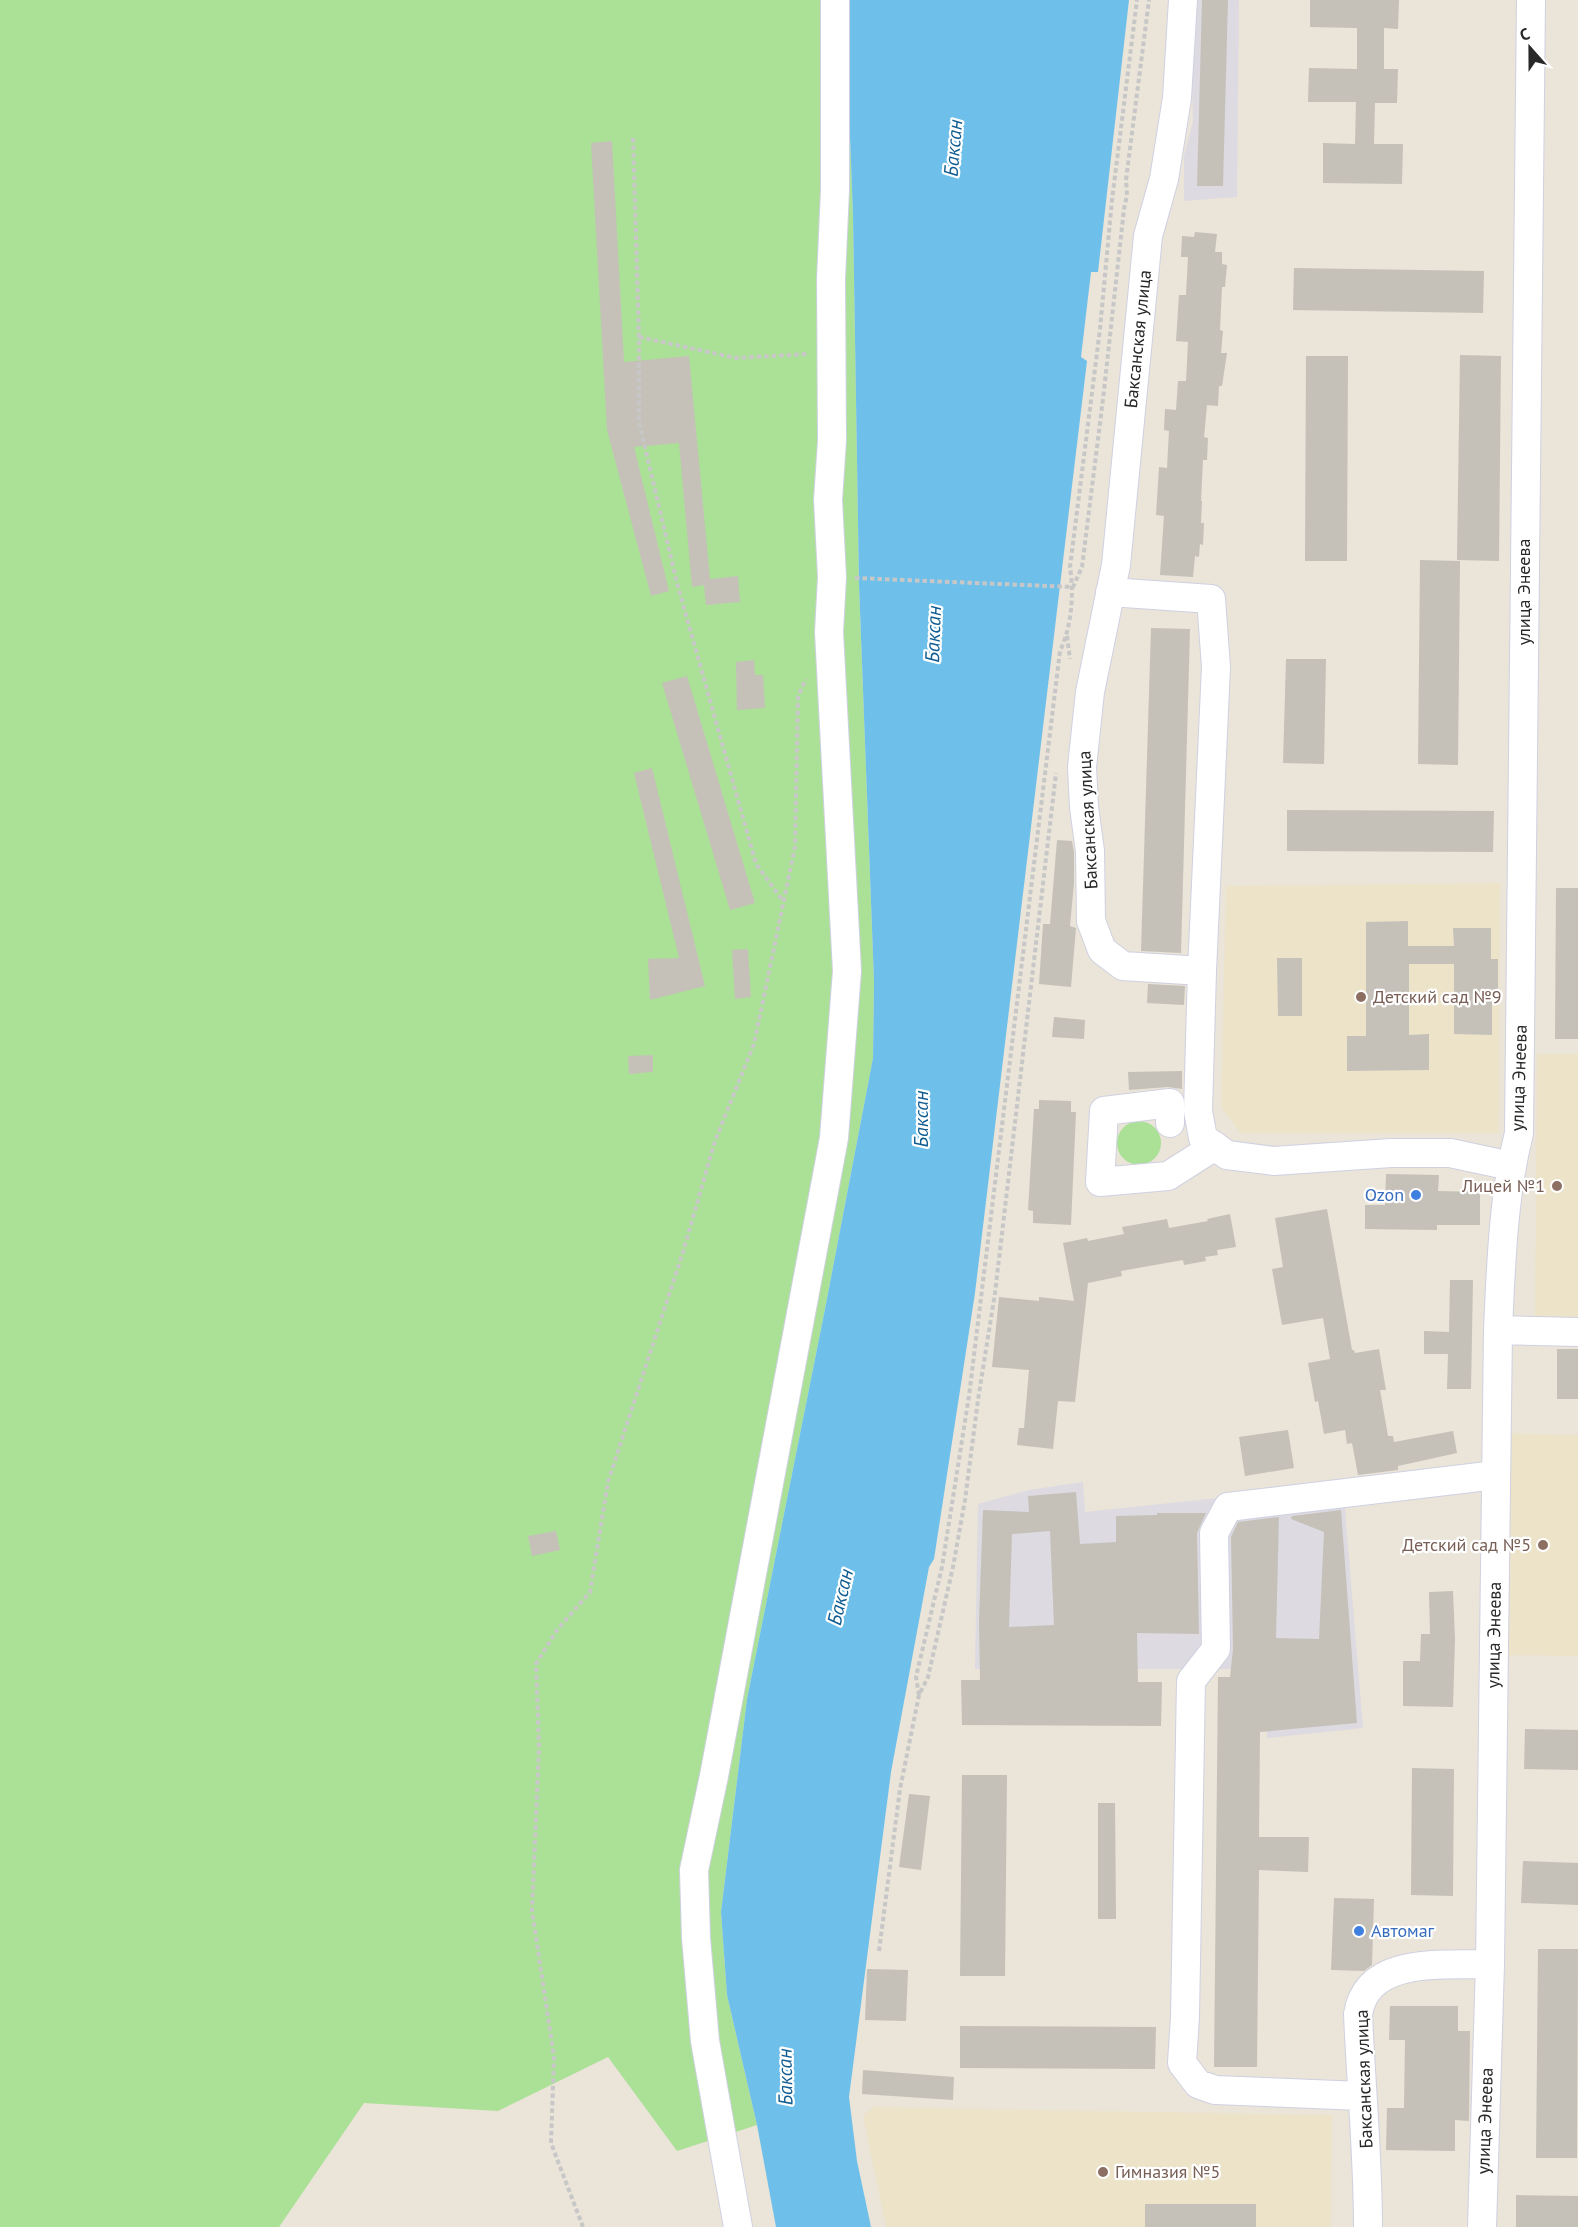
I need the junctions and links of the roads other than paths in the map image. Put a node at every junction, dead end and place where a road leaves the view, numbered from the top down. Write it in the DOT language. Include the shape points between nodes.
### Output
graph roads {
  1 [pos="835,0"];
  2 [pos="1183,0"];
  3 [pos="1531,0"];
  4 [pos="1110,592"];
  5 [pos="1202,971"];
  6 [pos="1170,1124"];
  7 [pos="1215,1146"];
  8 [pos="1510,1166"];
  9 [pos="1498,1330"];
  10 [pos="1578,1332"];
  11 [pos="1496,1475"];
  12 [pos="1490,1964"];
  13 [pos="1362,2096"];
  14 [pos="738,2227"];
  15 [pos="1368,2227"];
  16 [pos="1482,2227"];
  1 -- 14 [label="street" via="829,632 848,971 834,1138 694,1869 705,2041"];
  2 -- 4 [label="street, Баксанская улица" via="1177,98 1164,179 1148,236 1116,565"];
  3 -- 8 [label="street, улица Энеева" via="1521,1046 1519,1133"];
  4 -- 5 [label="street, Баксанская улица" via="1090,692 1082,767 1090,851 1091,921 1102,950 1123,966"];
  4 -- 5 [label="street" via="1211,599 1216,667"];
  5 -- 7 [label="street" via="1198,1111 1203,1138"];
  6 -- 7 [label="street" via="1170,1103 1104,1111 1100,1182 1168,1176"];
  7 -- 8 [label="street" via="1227,1155 1274,1161 1391,1152 1450,1154"];
  8 -- 9 [label="street, улица Энеева"];
  9 -- 10 [label="street"];
  9 -- 11 [label="street, улица Энеева"];
  11 -- 12 [label="street, улица Энеева"];
  11 -- 13 [label="street" via="1228,1507 1214,1533 1216,1649 1191,1681 1182,2063 1198,2084 1215,2090"];
  12 -- 13 [label="street, Баксанская улица" via="1401,1968 1369,1986 1358,2014"];
  12 -- 16 [label="street, улица Энеева"];
  13 -- 15 [label="street, Баксанская улица"];
}
